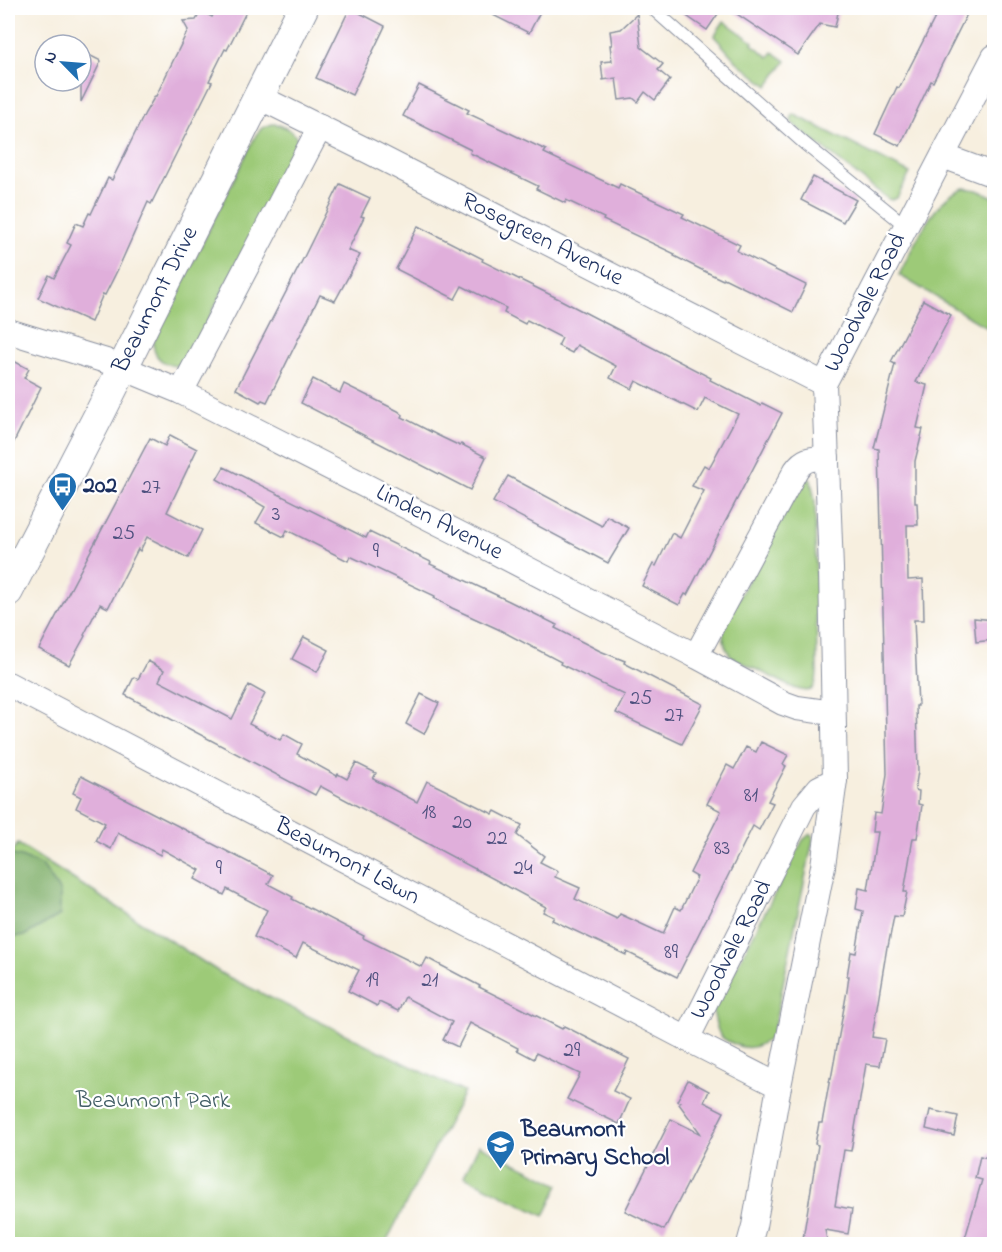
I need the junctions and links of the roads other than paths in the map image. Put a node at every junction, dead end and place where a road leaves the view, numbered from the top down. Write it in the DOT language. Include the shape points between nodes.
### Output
graph roads {
  1 [pos="303,8"];
  2 [pos="652,8"];
  3 [pos="994,57"];
  4 [pos="259,97"];
  5 [pos="320,127"];
  6 [pos="943,156"];
  7 [pos="994,175"];
  8 [pos="906,226"];
  9 [pos="8,330"];
  10 [pos="122,368"];
  11 [pos="824,384"];
  12 [pos="181,392"];
  13 [pos="827,458"];
  14 [pos="8,591"];
  15 [pos="696,656"];
  16 [pos="8,684"];
  17 [pos="833,713"];
  18 [pos="836,780"];
  19 [pos="687,1039"];
  20 [pos="779,1086"];
  21 [pos="753,1238"];
  1 -- 4 [label="street, Beaumont Drive"];
  2 -- 8 [label="lane" via="804,144"];
  3 -- 6 [label="street, Woodvale Road"];
  4 -- 5 [label="street, Rosegreen Avenue"];
  4 -- 10 [label="street, Beaumont Drive"];
  5 -- 11 [label="street, Rosegreen Avenue"];
  5 -- 12 [label="street"];
  6 -- 7 [label="street"];
  6 -- 8 [label="street, Woodvale Road"];
  8 -- 11 [label="street, Woodvale Road"];
  9 -- 10 [label="street, Linden Avenue"];
  10 -- 12 [label="street, Linden Avenue"];
  10 -- 14 [label="street, Beaumont Drive"];
  11 -- 13 [label="street, Woodvale Road"];
  12 -- 15 [label="street, Linden Avenue"];
  13 -- 15 [label="street" via="800,463"];
  13 -- 17 [label="street, Woodvale Road"];
  15 -- 17 [label="street" via="783,703"];
  16 -- 19 [label="street, Beaumont Lawn"];
  17 -- 18 [label="street, Woodvale Road"];
  18 -- 19 [label="street, Woodvale Road" via="819,788 804,806"];
  18 -- 20 [label="street, Woodvale Road"];
  19 -- 20 [label="street, Woodvale Road"];
  20 -- 21 [label="street, Woodvale Road"];
}
